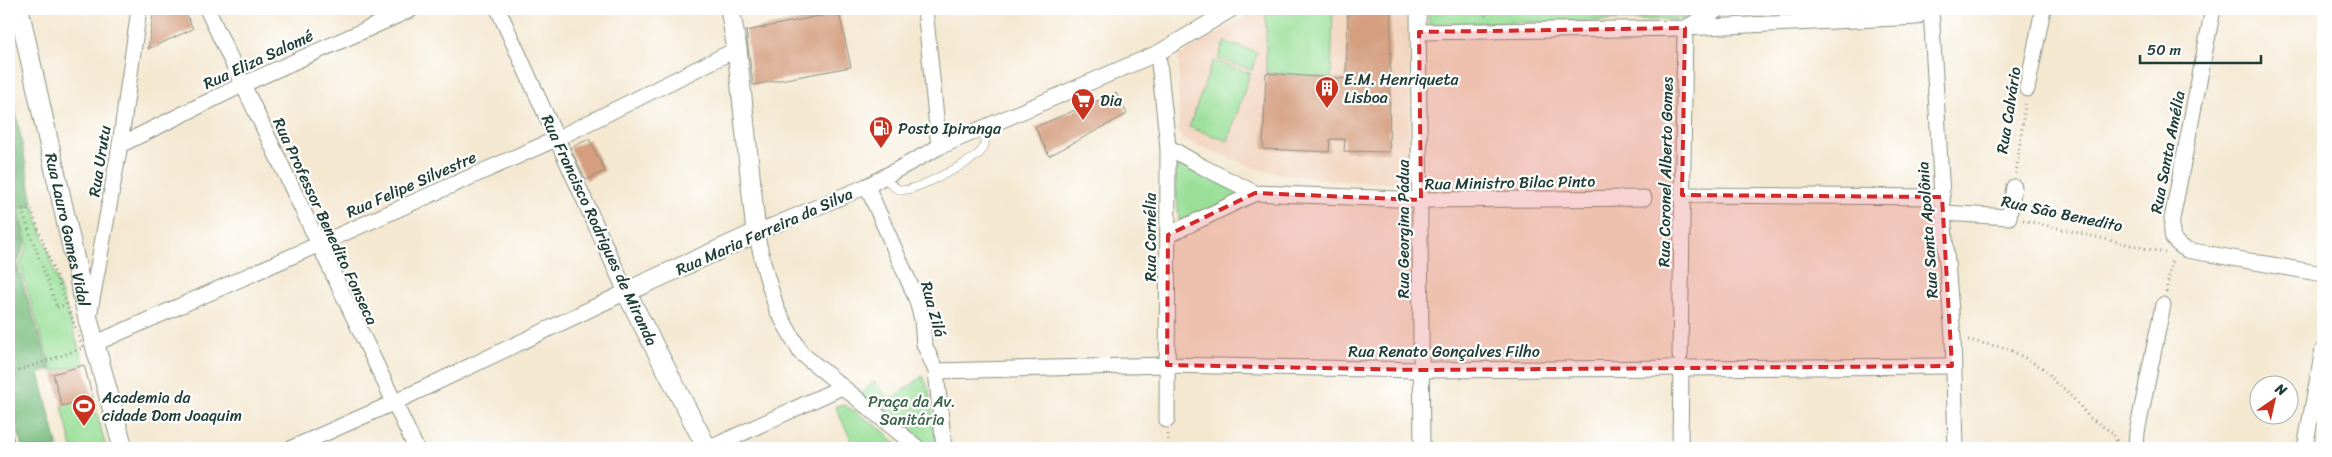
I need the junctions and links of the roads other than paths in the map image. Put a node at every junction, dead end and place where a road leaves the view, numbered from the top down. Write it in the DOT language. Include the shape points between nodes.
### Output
graph roads {
  1 [pos="19,9"];
  2 [pos="139,9"];
  3 [pos="207,9"];
  4 [pos="412,9"];
  5 [pos="498,9"];
  6 [pos="730,9"];
  7 [pos="925,9"];
  8 [pos="1232,9"];
  9 [pos="1418,9"];
  10 [pos="1718,9"];
  11 [pos="1931,9"];
  12 [pos="2043,9"];
  13 [pos="2213,9"];
  14 [pos="1917,17"];
  15 [pos="1685,28"];
  16 [pos="1419,32"];
  17 [pos="738,49"];
  18 [pos="1158,54"];
  19 [pos="242,85"];
  20 [pos="2028,89"];
  21 [pos="983,128"];
  22 [pos="556,139"];
  23 [pos="120,145"];
  24 [pos="939,147"];
  25 [pos="1168,147"];
  26 [pos="884,176"];
  27 [pos="867,186"];
  28 [pos="2014,187"];
  29 [pos="1255,193"];
  30 [pos="1682,195"];
  31 [pos="1942,196"];
  32 [pos="1644,198"];
  33 [pos="1421,200"];
  34 [pos="1943,213"];
  35 [pos="756,233"];
  36 [pos="1168,235"];
  37 [pos="318,244"];
  38 [pos="2323,274"];
  39 [pos="626,292"];
  40 [pos="2164,305"];
  41 [pos="88,319"];
  42 [pos="94,344"];
  43 [pos="2323,349"];
  44 [pos="1680,362"];
  45 [pos="1168,365"];
  46 [pos="1952,366"];
  47 [pos="1421,370"];
  48 [pos="936,371"];
  49 [pos="842,386"];
  50 [pos="393,403"];
  51 [pos="1167,420"];
  52 [pos="123,448"];
  53 [pos="292,448"];
  54 [pos="416,448"];
  55 [pos="708,448"];
  56 [pos="918,448"];
  57 [pos="944,448"];
  58 [pos="1422,448"];
  59 [pos="1680,448"];
  60 [pos="1956,448"];
  61 [pos="2136,448"];
  62 [pos="2305,448"];
  1 -- 41 [label="street, Rua Lauro Gomes Vidal"];
  2 -- 23 [label="street, Rua Urutu"];
  3 -- 19 [label="street, Rua Professor Benedito Fonseca"];
  4 -- 19 [label="street, Rua Eliza Salomé"];
  5 -- 22 [label="street, Rua Francisco Rodrigues de Miranda"];
  6 -- 17 [label="street"];
  7 -- 24 [label="street"];
  8 -- 18 [label="street, Rua Maria Ferreira da Silva"];
  9 -- 16 [label="street, Rua Georgina Pádua"];
  10 -- 15 [label="street"];
  11 -- 31 [label="street, Rua Santa Apolônia"];
  12 -- 20 [label="street, Rua Calvário"];
  13 -- 38 [label="street, Rua Santa Amélia" via="2172,219 2174,249"];
  14 -- 15 [label="street"];
  15 -- 16 [label="street"];
  15 -- 30 [label="street, Rua Coronel Alberto Gomes"];
  16 -- 33 [label="street, Rua Georgina Pádua"];
  17 -- 22 [label="street, Rua Felipe Silvestre"];
  17 -- 35 [label="street"];
  18 -- 21 [label="street, Rua Maria Ferreira da Silva"];
  18 -- 25 [label="street, Rua Cornélia"];
  19 -- 23 [label="street, Rua Eliza Salomé"];
  19 -- 37 [label="street, Rua Professor Benedito Fonseca"];
  21 -- 24 [label="street, Rua Maria Ferreira da Silva"];
  21 -- 26 [label="lane" via="985,143 982,151 914,188 894,188"];
  22 -- 37 [label="street, Rua Felipe Silvestre"];
  22 -- 39 [label="street, Rua Francisco Rodrigues de Miranda"];
  23 -- 41 [label="street, Rua Urutu"];
  24 -- 26 [label="street, Rua Maria Ferreira da Silva"];
  25 -- 29 [label="street, Rua Ministro Bilac Pinto"];
  25 -- 36 [label="street, Rua Cornélia"];
  26 -- 27 [label="street, Rua Maria Ferreira da Silva"];
  27 -- 35 [label="street, Rua Maria Ferreira da Silva"];
  27 -- 48 [label="street, Rua Zilá" via="916,298 924,344"];
  28 -- 34 [label="street, Rua São Benedito" via="2009,216"];
  29 -- 33 [label="street, Rua Ministro Bilac Pinto"];
  29 -- 36 [label="street, Rua Ministro Bilac Pinto"];
  30 -- 31 [label="street"];
  30 -- 44 [label="street, Rua Coronel Alberto Gomes"];
  31 -- 34 [label="street, Rua Santa Apolônia"];
  32 -- 33 [label="street, Rua Ministro Bilac Pinto"];
  33 -- 47 [label="street, Rua Georgina Pádua"];
  34 -- 46 [label="street, Rua Santa Apolônia" via="1953,337"];
  35 -- 39 [label="street, Rua Maria Ferreira da Silva"];
  35 -- 49 [label="street" via="772,294 793,341 812,364"];
  36 -- 45 [label="street, Rua Cornélia"];
  37 -- 42 [label="street, Rua Felipe Silvestre"];
  37 -- 50 [label="street, Rua Professor Benedito Fonseca"];
  39 -- 50 [label="street, Rua Maria Ferreira da Silva"];
  39 -- 55 [label="street, Rua Francisco Rodrigues de Miranda"];
  40 -- 61 [label="street"];
  41 -- 42 [label="street, Rua Lauro Gomes Vidal"];
  42 -- 52 [label="street, Rua Lauro Gomes Vidal"];
  43 -- 62 [label="street"];
  44 -- 46 [label="street, Rua Renato Gonçalves Filho"];
  44 -- 47 [label="street, Rua Renato Gonçalves Filho"];
  44 -- 59 [label="street, Rua Coronel Alberto Gomes"];
  45 -- 47 [label="street, Rua Renato Gonçalves Filho"];
  45 -- 48 [label="street, Rua Renato Gonçalves Filho"];
  45 -- 51 [label="street, Rua Cornélia"];
  46 -- 60 [label="street, Rua Santa Apolônia"];
  47 -- 58 [label="street, Rua Georgina Pádua"];
  48 -- 57 [label="street, Rua Zilá"];
  49 -- 55 [label="street"];
  49 -- 56 [label="street"];
  50 -- 53 [label="street, Rua Maria Ferreira da Silva"];
  50 -- 54 [label="street, Rua Professor Benedito Fonseca"];
}
